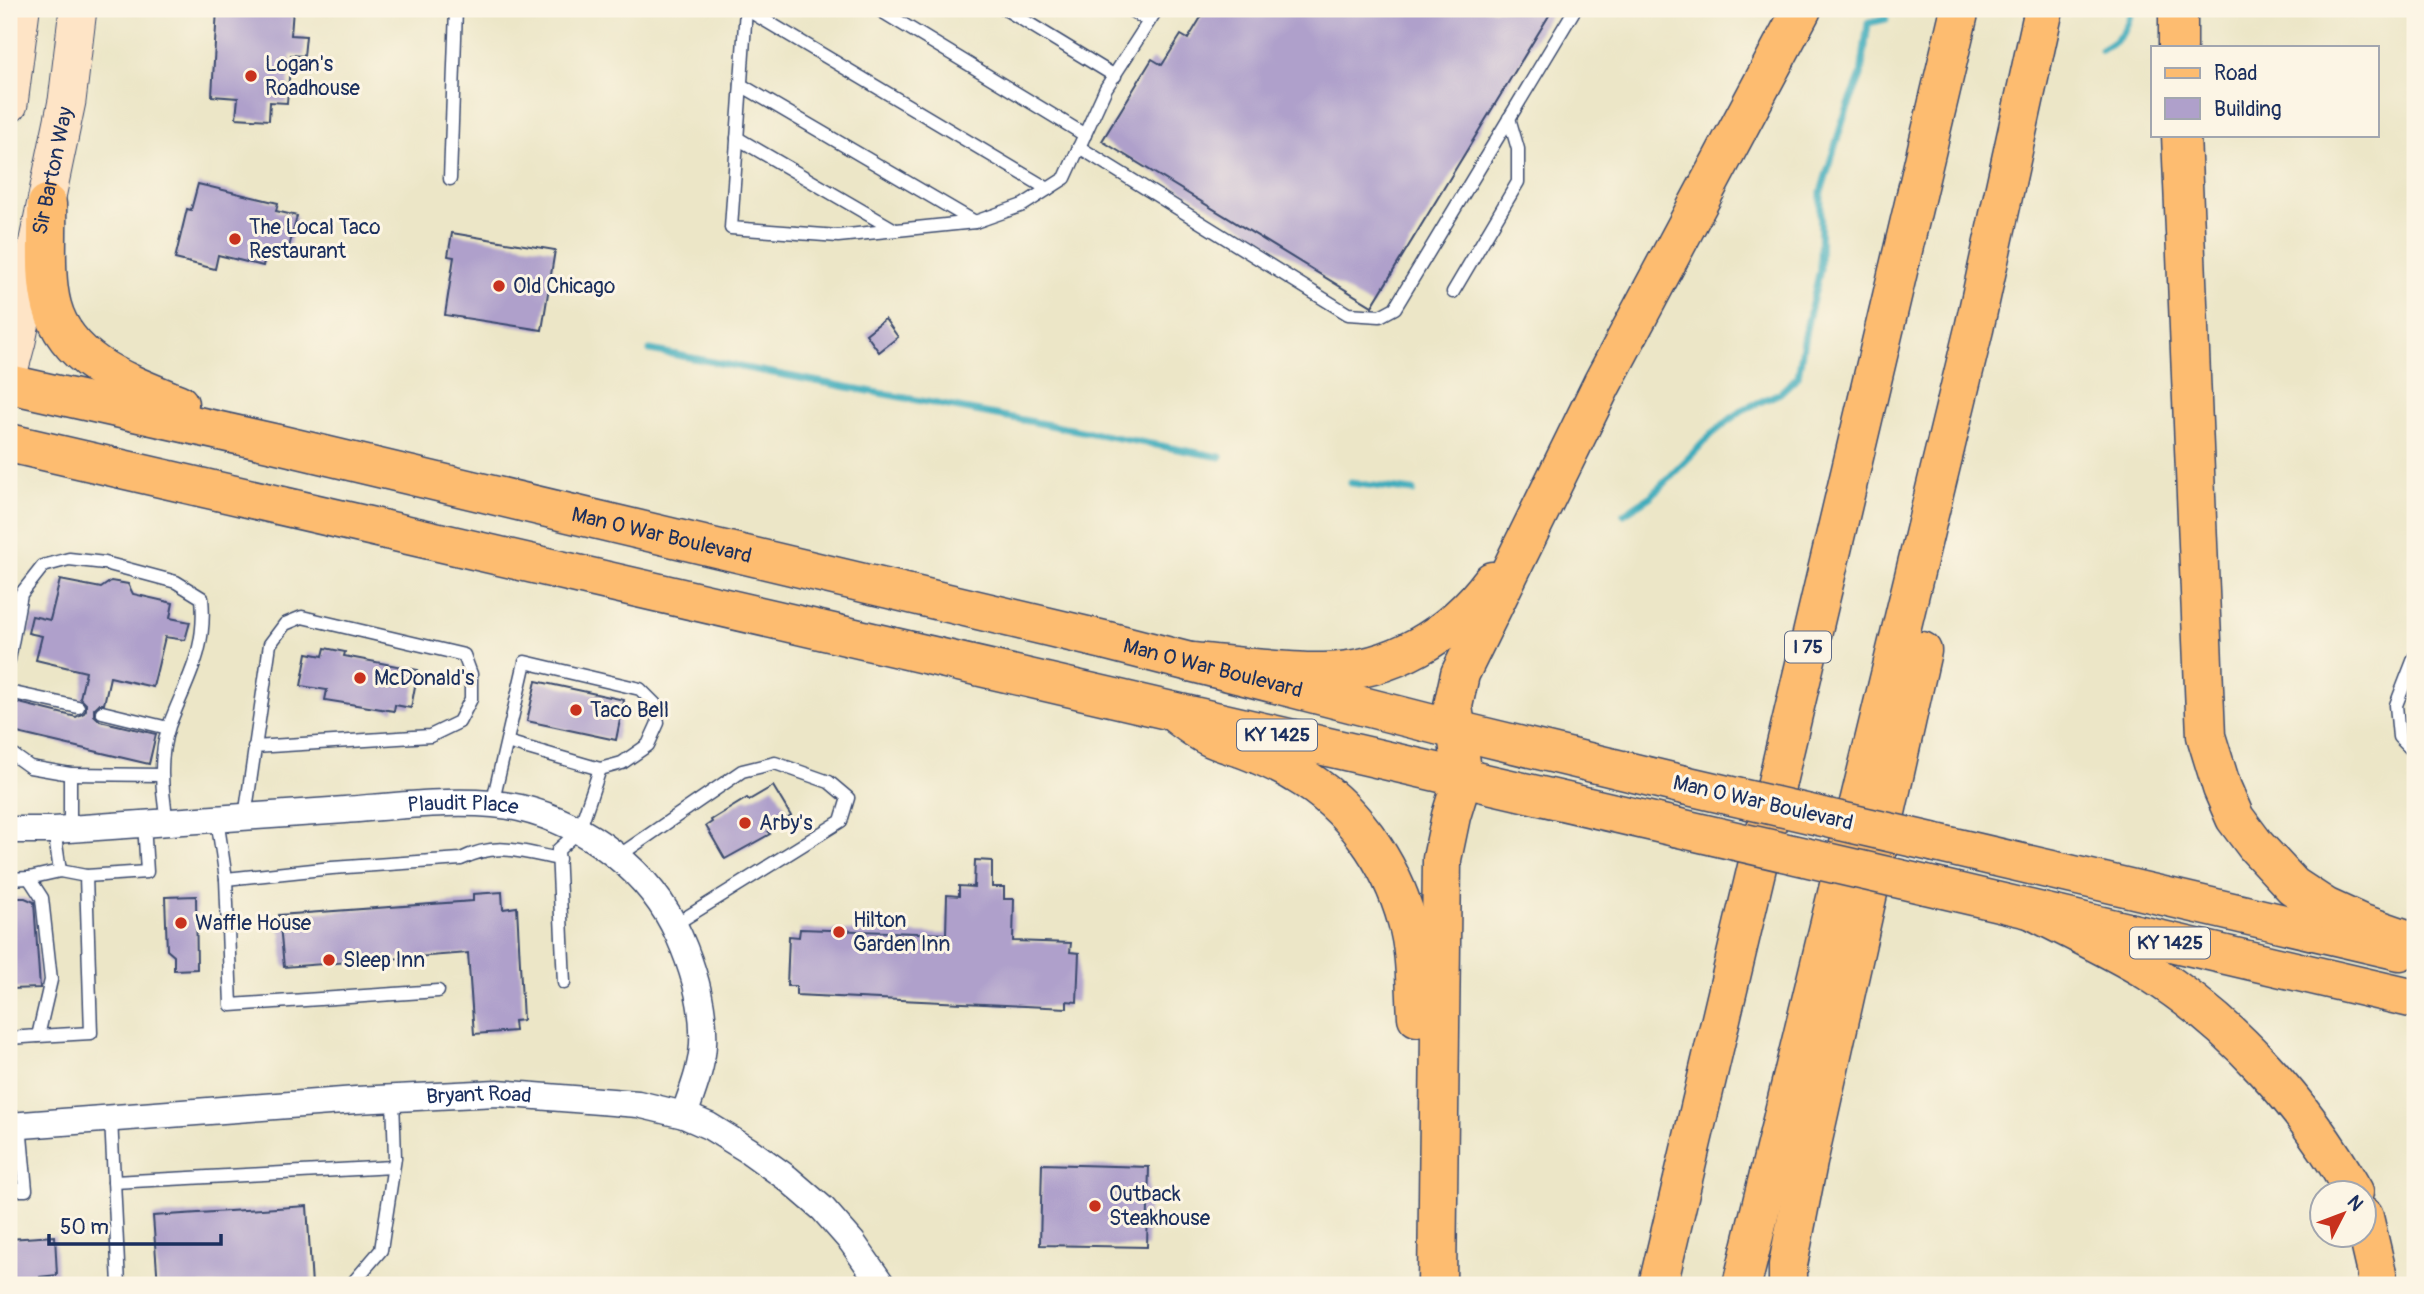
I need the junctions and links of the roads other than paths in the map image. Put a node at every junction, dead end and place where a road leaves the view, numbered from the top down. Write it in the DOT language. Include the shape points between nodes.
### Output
graph roads {
  1 [pos="20,9"];
  2 [pos="78,9"];
  3 [pos="456,9"];
  4 [pos="746,9"];
  5 [pos="878,9"];
  6 [pos="1004,9"];
  7 [pos="1129,9"];
  8 [pos="1157,9"];
  9 [pos="1575,9"];
  10 [pos="1802,9"];
  11 [pos="1960,9"];
  12 [pos="2044,9"];
  13 [pos="2178,9"];
  14 [pos="1149,21"];
  15 [pos="2178,46"];
  16 [pos="1115,76"];
  17 [pos="741,85"];
  18 [pos="9,104"];
  19 [pos="1509,118"];
  20 [pos="2181,136"];
  21 [pos="737,138"];
  22 [pos="1082,141"];
  23 [pos="450,179"];
  24 [pos="1048,189"];
  25 [pos="47,204"];
  26 [pos="975,222"];
  27 [pos="895,230"];
  28 [pos="1453,292"];
  29 [pos="1974,329"];
  30 [pos="9,371"];
  31 [pos="9,384"];
  32 [pos="9,443"];
  33 [pos="278,444"];
  34 [pos="1544,504"];
  35 [pos="2415,656"];
  36 [pos="9,660"];
  37 [pos="1191,662"];
  38 [pos="9,692"];
  39 [pos="78,707"];
  40 [pos="102,712"];
  41 [pos="1173,712"];
  42 [pos="168,728"];
  43 [pos="1456,730"];
  44 [pos="507,742"];
  45 [pos="254,747"];
  46 [pos="9,752"];
  47 [pos="2415,753"];
  48 [pos="600,769"];
  49 [pos="70,775"];
  50 [pos="161,775"];
  51 [pos="1463,777"];
  52 [pos="492,806"];
  53 [pos="245,817"];
  54 [pos="217,818"];
  55 [pos="156,823"];
  56 [pos="62,829"];
  57 [pos="9,830"];
  58 [pos="579,831"];
  59 [pos="617,857"];
  60 [pos="559,859"];
  61 [pos="60,871"];
  62 [pos="86,876"];
  63 [pos="29,878"];
  64 [pos="226,878"];
  65 [pos="9,879"];
  66 [pos="2034,911"];
  67 [pos="674,925"];
  68 [pos="2415,942"];
  69 [pos="2415,955"];
  70 [pos="564,983"];
  71 [pos="438,991"];
  72 [pos="2415,999"];
  73 [pos="38,1036"];
  74 [pos="9,1038"];
  75 [pos="393,1099"];
  76 [pos="684,1115"];
  77 [pos="111,1118"];
  78 [pos="15,1125"];
  79 [pos="393,1167"];
  80 [pos="2346,1178"];
  81 [pos="114,1182"];
  82 [pos="9,1190"];
  83 [pos="2371,1248"];
  84 [pos="119,1285"];
  85 [pos="351,1285"];
  86 [pos="882,1285"];
  87 [pos="1434,1285"];
  88 [pos="1658,1285"];
  89 [pos="1742,1285"];
  90 [pos="1788,1285"];
  91 [pos="2377,1285"];
  1 -- 18 [label="main road"];
  2 -- 25 [label="main road, Sir Barton Way" via="67,101"];
  3 -- 23 [label="lane"];
  4 -- 17 [label="lane"];
  4 -- 24 [label="lane"];
  5 -- 22 [label="lane"];
  6 -- 16 [label="lane"];
  7 -- 14 [label="lane"];
  8 -- 14 [label="lane"];
  9 -- 19 [label="lane"];
  10 -- 34 [label="main road" via="1602,384"];
  11 -- 88 [label="main road, I 75"];
  12 -- 29 [label="main road"];
  13 -- 15 [label="main road"];
  14 -- 16 [label="lane"];
  16 -- 22 [label="lane"];
  17 -- 21 [label="lane"];
  17 -- 26 [label="lane"];
  19 -- 22 [label="lane" via="1395,308 1380,316 1348,314"];
  19 -- 28 [label="lane" via="1518,149 1518,182"];
  20 -- 68 [label="main road" via="2206,736 2235,818 2293,886 2325,907"];
  21 -- 27 [label="lane"];
  21 -- 27 [label="lane" via="731,228 838,236"];
  22 -- 24 [label="lane" via="1065,178"];
  24 -- 26 [label="lane" via="1023,205"];
  25 -- 30 [label="main road, Sir Barton Way"];
  25 -- 33 [label="main road" via="52,305 61,329 78,351 102,369 150,392"];
  26 -- 27 [label="lane"];
  29 -- 89 [label="main road"];
  29 -- 90 [label="main road" via="1922,654 1808,1162"];
  31 -- 33 [label="main road, Man O War Boulevard"];
  32 -- 41 [label="main road, Man O War Boulevard / KY 1425"];
  33 -- 37 [label="main road, Man O War Boulevard / KY 1425"];
  34 -- 37 [label="main road" via="1467,611 1408,653 1382,664 1323,672"];
  34 -- 43 [label="main road" via="1460,674 1452,706"];
  35 -- 47 [label="lane" via="2396,705 2399,737"];
  36 -- 42 [label="lane" via="21,594 43,566 69,559 105,563 176,582 202,598 204,622 195,667"];
  37 -- 43 [label="main road, Man O War Boulevard / KY 1425"];
  38 -- 39 [label="lane"];
  40 -- 42 [label="lane"];
  41 -- 51 [label="main road, Man O War Boulevard / KY 1425"];
  41 -- 87 [label="main road" via="1209,737 1299,774 1358,826 1396,887 1414,964"];
  42 -- 50 [label="lane"];
  43 -- 51 [label="main road"];
  43 -- 69 [label="main road, Man O War Boulevard / KY 1425, bridge"];
  44 -- 48 [label="lane"];
  44 -- 48 [label="lane" via="525,662 640,689 655,704 658,723 648,745 622,763"];
  44 -- 52 [label="lane"];
  45 -- 45 [label="lane" via="270,644 285,624 302,617 464,654 471,674 471,699 459,722 430,736"];
  45 -- 53 [label="lane"];
  46 -- 49 [label="lane" via="30,767"];
  48 -- 58 [label="lane"];
  49 -- 50 [label="lane"];
  49 -- 56 [label="lane"];
  50 -- 55 [label="lane"];
  51 -- 66 [label="main road, Man O War Boulevard / KY 1425, bridge"];
  51 -- 87 [label="main road" via="1442,859"];
  52 -- 53 [label="street, Plaudit Place" via="407,806"];
  52 -- 58 [label="street, Plaudit Place" via="518,808"];
  53 -- 54 [label="street, Plaudit Place"];
  54 -- 55 [label="street, Plaudit Place"];
  54 -- 64 [label="lane"];
  55 -- 56 [label="street, Plaudit Place"];
  55 -- 62 [label="lane" via="147,872"];
  56 -- 57 [label="street, Plaudit Place"];
  56 -- 61 [label="lane"];
  58 -- 59 [label="street, Plaudit Place"];
  58 -- 60 [label="lane" via="558,850"];
  59 -- 67 [label="street, Plaudit Place" via="657,898"];
  59 -- 67 [label="lane" via="742,771 775,763 829,782 848,799 841,821"];
  60 -- 64 [label="lane" via="498,848 461,859"];
  60 -- 70 [label="lane"];
  61 -- 62 [label="lane"];
  61 -- 63 [label="lane"];
  62 -- 73 [label="lane" via="91,1033"];
  63 -- 65 [label="lane"];
  63 -- 73 [label="lane" via="43,898 51,980"];
  64 -- 71 [label="lane" via="231,1005"];
  66 -- 72 [label="main road, Man O War Boulevard / KY 1425"];
  66 -- 80 [label="main road" via="2148,972 2210,1017 2284,1089"];
  67 -- 76 [label="street, Plaudit Place" via="696,981 703,1015 698,1072"];
  73 -- 74 [label="lane"];
  75 -- 76 [label="street, Bryant Road" via="497,1093 638,1104"];
  75 -- 77 [label="street, Bryant Road"];
  75 -- 79 [label="lane"];
  76 -- 86 [label="street, Bryant Road" via="748,1150 807,1195 852,1242"];
  77 -- 78 [label="street, Bryant Road"];
  77 -- 81 [label="lane"];
  78 -- 82 [label="lane" via="26,1190"];
  79 -- 81 [label="lane"];
  79 -- 85 [label="lane" via="381,1250"];
  81 -- 84 [label="lane"];
  83 -- 91 [label="main road"];
}
